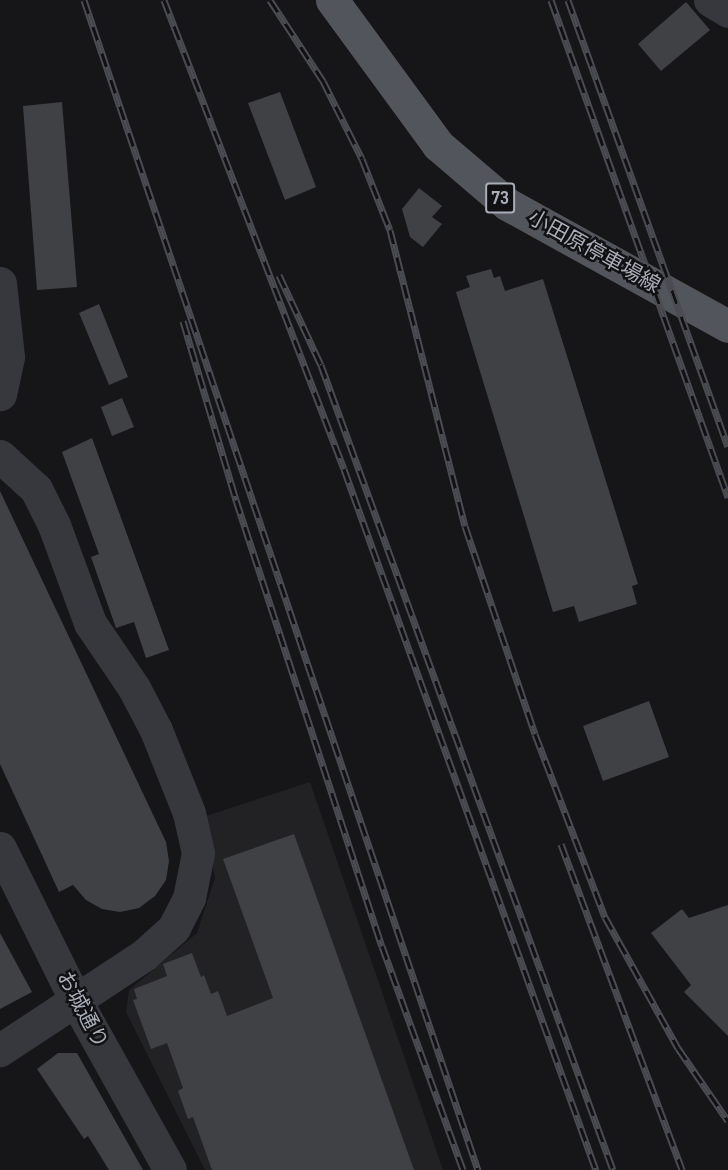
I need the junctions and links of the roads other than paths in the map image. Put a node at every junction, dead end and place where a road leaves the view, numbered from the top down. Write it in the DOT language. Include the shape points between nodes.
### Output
graph roads {
  1 [pos="332,0"];
  2 [pos="710,0"];
  3 [pos="728,11"];
  4 [pos="0,284"];
  5 [pos="728,326"];
  6 [pos="0,394"];
  7 [pos="0,456"];
  8 [pos="0,848"];
  9 [pos="76,1001"];
  10 [pos="0,1050"];
  11 [pos="170,1170"];
  1 -- 5 [label="main road, 小田原停車場線 / 73" via="438,145 507,204"];
  2 -- 3 [label="street"];
  4 -- 6 [label="street" via="8,357"];
  7 -- 9 [label="street" via="36,489 54,525 90,623 134,688 156,730 189,813 198,853 189,898 174,928 144,955"];
  8 -- 9 [label="street, お城通り"];
  9 -- 10 [label="street"];
  9 -- 11 [label="street, お城通り"];
}
